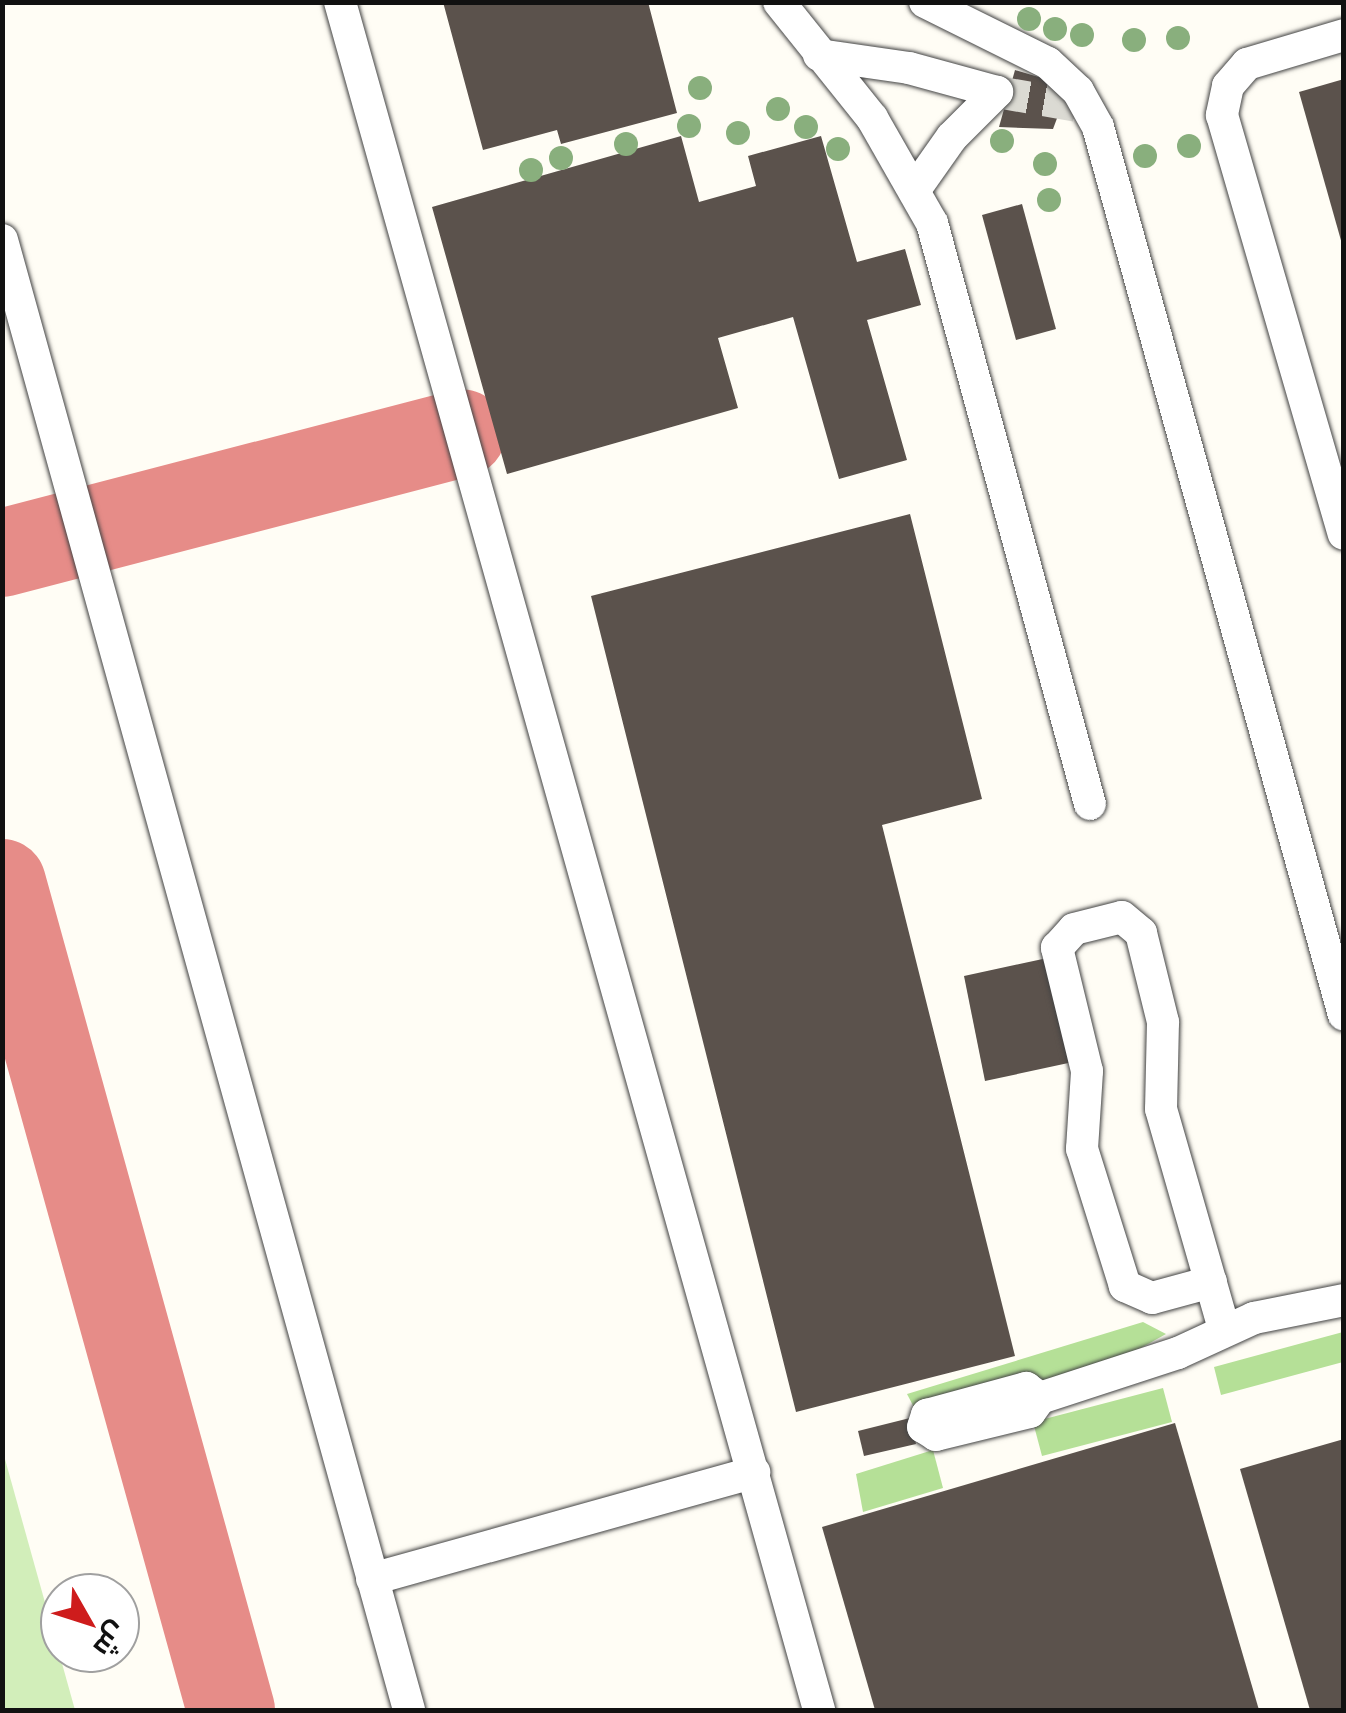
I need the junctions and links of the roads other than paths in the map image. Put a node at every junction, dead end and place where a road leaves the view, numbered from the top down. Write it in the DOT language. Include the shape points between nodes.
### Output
graph roads {
  1 [pos="340,2"];
  2 [pos="780,2"];
  3 [pos="925,2"];
  4 [pos="1344,35"];
  5 [pos="819,55"];
  6 [pos="916,188"];
  7 [pos="2,240"];
  8 [pos="1336,474"];
  9 [pos="1344,534"];
  10 [pos="1090,804"];
  11 [pos="1344,1015"];
  12 [pos="1210,1282"];
  13 [pos="1344,1300"];
  14 [pos="1224,1328"];
  15 [pos="1040,1398"];
  16 [pos="754,1472"];
  17 [pos="372,1579"];
  18 [pos="409,1710"];
  19 [pos="818,1710"];
  1 -- 16 [label="lane"];
  2 -- 5 [label="lane"];
  3 -- 11 [label="lane" via="1048,63 1078,91 1098,127"];
  4 -- 8 [label="lane" via="1247,64 1228,86 1222,115"];
  5 -- 6 [label="lane" via="872,118"];
  5 -- 6 [label="lane" via="909,68 997,92 952,137"];
  6 -- 10 [label="lane" via="949,277"];
  7 -- 17 [label="lane"];
  8 -- 9 [label="lane"];
  12 -- 12 [label="lane" via="1161,1109 1162,1022 1142,933 1122,917 1074,929 1057,948 1086,1060 1082,1149 1125,1286 1152,1298"];
  12 -- 14 [label="lane"];
  13 -- 14 [label="lane"];
  14 -- 15 [label="lane" via="1178,1353"];
  16 -- 17 [label="lane"];
  16 -- 19 [label="lane"];
  17 -- 18 [label="lane"];
}
